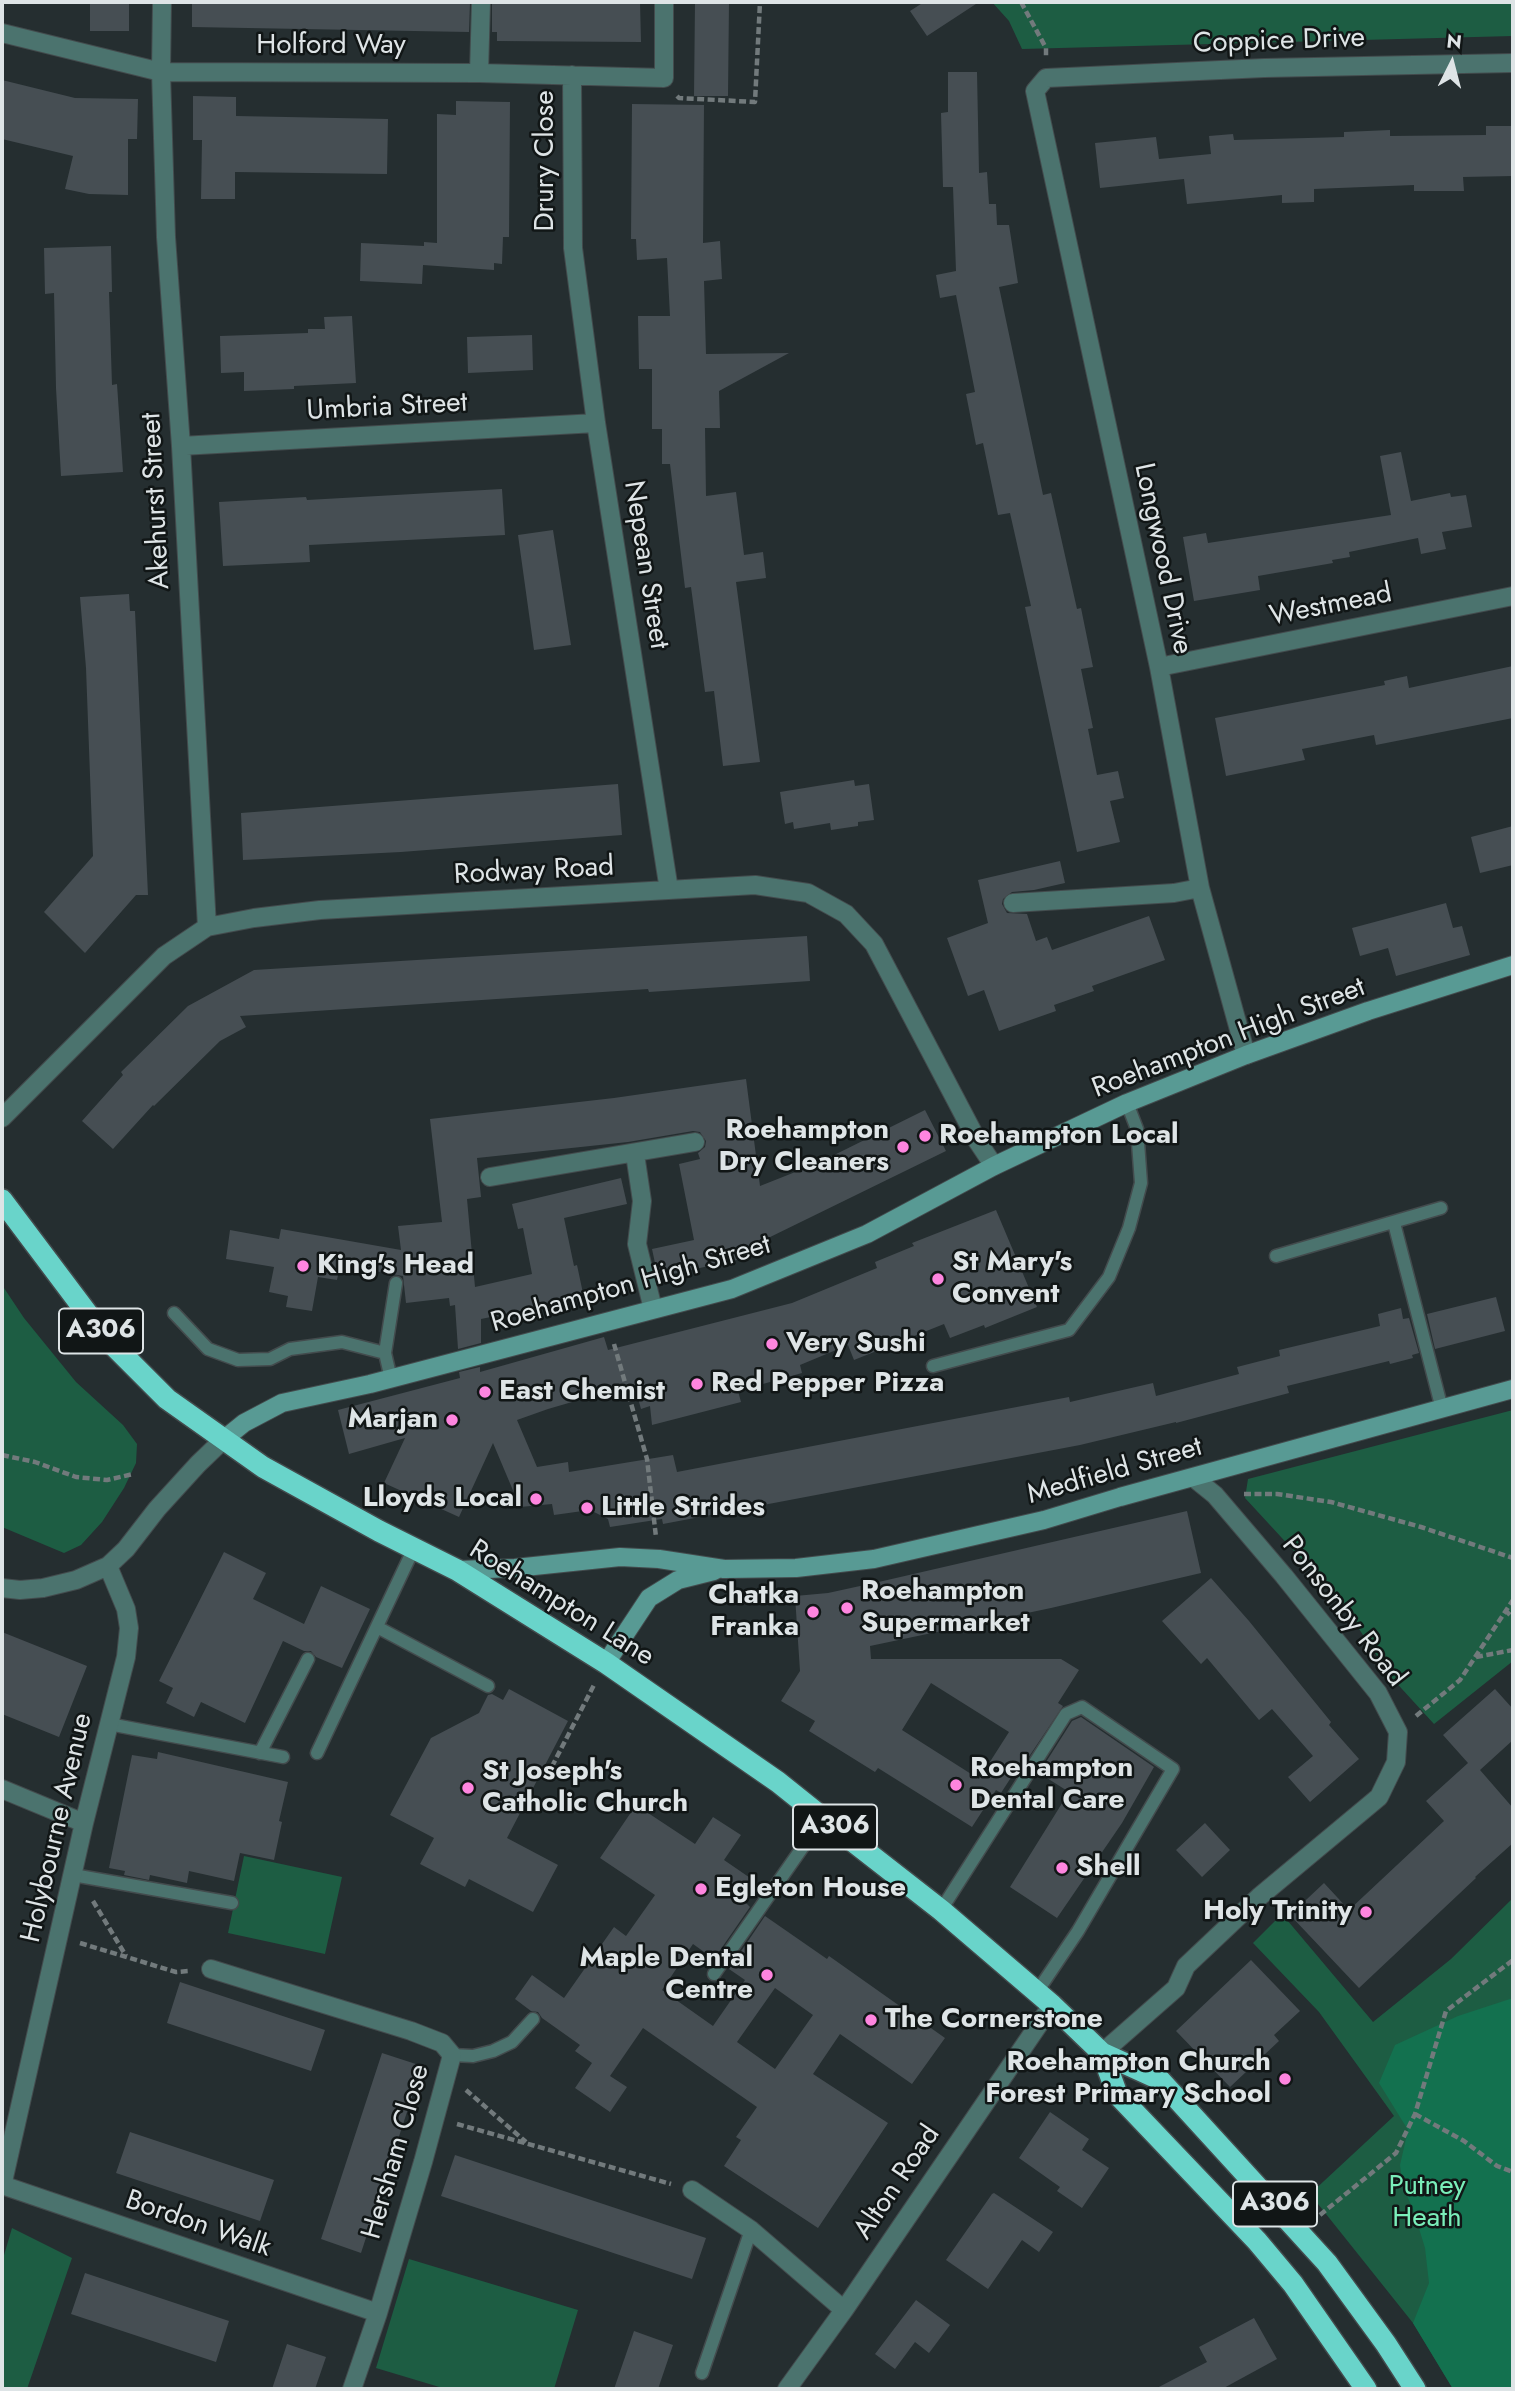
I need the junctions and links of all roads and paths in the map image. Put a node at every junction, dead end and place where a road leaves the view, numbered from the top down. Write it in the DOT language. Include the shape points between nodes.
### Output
graph roads {
  1 [pos="162,2"];
  2 [pos="481,2"];
  3 [pos="664,2"];
  4 [pos="760,2"];
  5 [pos="1021,2"];
  6 [pos="2,33"];
  7 [pos="1513,63"];
  8 [pos="161,72"];
  9 [pos="479,73"];
  10 [pos="572,75"];
  11 [pos="664,78"];
  12 [pos="1046,78"];
  13 [pos="573,248"];
  14 [pos="596,423"];
  15 [pos="181,446"];
  16 [pos="1513,596"];
  17 [pos="1158,667"];
  18 [pos="1200,888"];
  19 [pos="668,890"];
  20 [pos="1013,903"];
  21 [pos="207,927"];
  22 [pos="1513,965"];
  23 [pos="1246,1055"];
  24 [pos="1127,1103"];
  25 [pos="2,1118"];
  26 [pos="695,1142"];
  27 [pos="635,1154"];
  28 [pos="994,1166"];
  29 [pos="490,1177"];
  30 [pos="2,1200"];
  31 [pos="1441,1208"];
  32 [pos="1394,1223"];
  33 [pos="1276,1256"];
  34 [pos="396,1283"];
  35 [pos="653,1309"];
  36 [pos="174,1313"];
  37 [pos="614,1345"];
  38 [pos="385,1353"];
  39 [pos="933,1366"];
  40 [pos="391,1379"];
  41 [pos="1513,1389"];
  42 [pos="1442,1409"];
  43 [pos="223,1440"];
  44 [pos="2,1455"];
  45 [pos="133,1474"];
  46 [pos="1194,1478"];
  47 [pos="1215,1495"];
  48 [pos="414,1548"];
  49 [pos="1513,1558"];
  50 [pos="659,1559"];
  51 [pos="108,1566"];
  52 [pos="724,1569"];
  53 [pos="457,1570"];
  54 [pos="2,1588"];
  55 [pos="1513,1600"];
  56 [pos="1505,1610"];
  57 [pos="1513,1618"];
  58 [pos="377,1627"];
  59 [pos="1513,1650"];
  60 [pos="1475,1657"];
  61 [pos="308,1659"];
  62 [pos="606,1663"];
  63 [pos="488,1686"];
  64 [pos="109,1724"];
  65 [pos="1398,1732"];
  66 [pos="317,1752"];
  67 [pos="260,1753"];
  68 [pos="283,1757"];
  69 [pos="547,1776"];
  70 [pos="2,1790"];
  71 [pos="824,1818"];
  72 [pos="84,1823"];
  73 [pos="71,1883"];
  74 [pos="232,1903"];
  75 [pos="941,1910"];
  76 [pos="59,1936"];
  77 [pos="127,1957"];
  78 [pos="1513,1960"];
  79 [pos="211,1969"];
  80 [pos="713,1974"];
  81 [pos="1045,1998"];
  82 [pos="533,2019"];
  83 [pos="1102,2053"];
  84 [pos="452,2055"];
  85 [pos="447,2081"];
  86 [pos="1415,2114"];
  87 [pos="436,2119"];
  88 [pos="527,2144"];
  89 [pos="1513,2172"];
  90 [pos="2,2185"];
  91 [pos="692,2190"];
  92 [pos="1320,2215"];
  93 [pos="751,2230"];
  94 [pos="844,2310"];
  95 [pos="377,2313"];
  96 [pos="702,2373"];
  97 [pos="352,2389"];
  98 [pos="787,2389"];
  99 [pos="1366,2389"];
  100 [pos="1415,2389"];
  1 -- 8 [label="street, Akehurst Street"];
  2 -- 9 [label="street"];
  3 -- 11 [label="street"];
  4 -- 11 [label="path" via="755,102 679,98"];
  5 -- 12 [label="path" via="1046,48"];
  6 -- 8 [label="street, Holford Way"];
  7 -- 12 [label="street, Coppice Drive"];
  8 -- 9 [label="street, Holford Way"];
  8 -- 15 [label="street, Akehurst Street" via="166,237"];
  9 -- 10 [label="street, Holford Way"];
  10 -- 11 [label="street, Holford Way"];
  10 -- 13 [label="street, Drury Close"];
  12 -- 17 [label="street, Longwood Drive" via="1035,91"];
  13 -- 14 [label="street, Nepean Street"];
  14 -- 15 [label="street, Umbria Street"];
  14 -- 19 [label="street, Nepean Street"];
  15 -- 21 [label="street, Akehurst Street"];
  16 -- 17 [label="street, Westmead"];
  17 -- 18 [label="street, Longwood Drive"];
  18 -- 20 [label="street"];
  18 -- 23 [label="street, Longwood Drive"];
  19 -- 21 [label="street, Rodway Road" via="320,911"];
  19 -- 28 [label="street, Rodway Road" via="755,885 808,893 846,914 874,944"];
  21 -- 25 [label="street, Rodway Road" via="164,956"];
  22 -- 23 [label="street, Roehampton High Street"];
  23 -- 24 [label="street, Roehampton High Street"];
  24 -- 28 [label="street, Roehampton High Street"];
  24 -- 39 [label="lane" via="1136,1129 1141,1183 1109,1278 1069,1330"];
  26 -- 27 [label="street"];
  27 -- 29 [label="street"];
  27 -- 35 [label="street" via="642,1201 637,1244"];
  28 -- 35 [label="street, Roehampton High Street" via="867,1234 778,1272"];
  30 -- 43 [label="highway, Roehampton Lane / A306" via="105,1337 155,1389"];
  31 -- 32 [label="lane"];
  32 -- 33 [label="lane"];
  32 -- 42 [label="lane"];
  34 -- 38 [label="lane"];
  35 -- 40 [label="street, Roehampton High Street"];
  36 -- 38 [label="lane" via="208,1349 238,1360 270,1359 290,1349 342,1342"];
  37 -- 50 [label="path" via="647,1459"];
  38 -- 40 [label="lane"];
  40 -- 43 [label="street, Roehampton High Street" via="282,1403"];
  41 -- 42 [label="street, Medfield Street"];
  42 -- 46 [label="street, Medfield Street"];
  43 -- 48 [label="highway, Roehampton Lane / A306" via="304,1491"];
  43 -- 51 [label="street"];
  44 -- 45 [label="path" via="76,1477 107,1480"];
  46 -- 47 [label="street, Ponsonby Road"];
  46 -- 52 [label="street, Medfield Street" via="1044,1520 874,1559 796,1568"];
  47 -- 49 [label="path" via="1277,1494 1331,1502"];
  47 -- 65 [label="street, Ponsonby Road" via="1378,1693"];
  48 -- 53 [label="highway, Roehampton Lane / A306"];
  48 -- 58 [label="lane"];
  50 -- 52 [label="street, Medfield Street"];
  50 -- 53 [label="street, Medfield Street" via="620,1557"];
  51 -- 54 [label="street" via="43,1588"];
  51 -- 64 [label="street, Holybourne Avenue" via="129,1628"];
  52 -- 62 [label="street, Medfield Street" via="678,1580 649,1598"];
  53 -- 62 [label="highway, Roehampton Lane / A306"];
  55 -- 56 [label="path"];
  56 -- 57 [label="path"];
  56 -- 60 [label="path"];
  58 -- 63 [label="lane"];
  58 -- 66 [label="lane"];
  59 -- 60 [label="path"];
  60 -- 65 [label="path" via="1460,1680"];
  61 -- 67 [label="lane"];
  62 -- 69 [label="path"];
  62 -- 71 [label="highway, Roehampton Lane / A306"];
  64 -- 67 [label="lane"];
  64 -- 72 [label="street, Holybourne Avenue"];
  65 -- 83 [label="street, Ponsonby Road" via="1396,1762 1379,1797 1259,1897 1186,1966 1176,1988"];
  67 -- 68 [label="lane"];
  70 -- 72 [label="street"];
  71 -- 75 [label="highway, Roehampton Lane / A306"];
  71 -- 80 [label="lane"];
  72 -- 73 [label="street, Holybourne Avenue"];
  73 -- 74 [label="lane"];
  73 -- 76 [label="street, Holybourne Avenue"];
  73 -- 77 [label="path" via="92,1899"];
  75 -- 81 [label="highway, Roehampton Lane / A306"];
  75 -- 81 [label="lane" via="1066,1714 1083,1707 1173,1769 1078,1931"];
  76 -- 77 [label="path"];
  76 -- 90 [label="street, Holybourne Avenue"];
  77 -- 79 [label="path" via="176,1972"];
  78 -- 86 [label="path" via="1446,2011"];
  79 -- 84 [label="street, Hersham Close" via="411,2031 442,2043"];
  81 -- 83 [label="highway, Roehampton Lane / A306"];
  81 -- 94 [label="street, Alton Road"];
  82 -- 84 [label="lane" via="512,2042 493,2051"];
  83 -- 99 [label="highway, Roehampton Lane / A306" via="1117,2094 1257,2241"];
  83 -- 100 [label="highway, Roehampton Lane / A306" via="1159,2078 1327,2263"];
  84 -- 85 [label="street, Hersham Close"];
  85 -- 87 [label="street, Hersham Close"];
  85 -- 88 [label="path" via="464,2088"];
  86 -- 89 [label="path"];
  86 -- 92 [label="path" via="1396,2152"];
  87 -- 88 [label="path"];
  87 -- 95 [label="street, Hersham Close"];
  88 -- 91 [label="path"];
  90 -- 95 [label="street, Bordon Walk"];
  91 -- 93 [label="street"];
  93 -- 94 [label="street"];
  93 -- 96 [label="lane"];
  94 -- 98 [label="street, Alton Road"];
  95 -- 97 [label="street, Hersham Close"];
}
